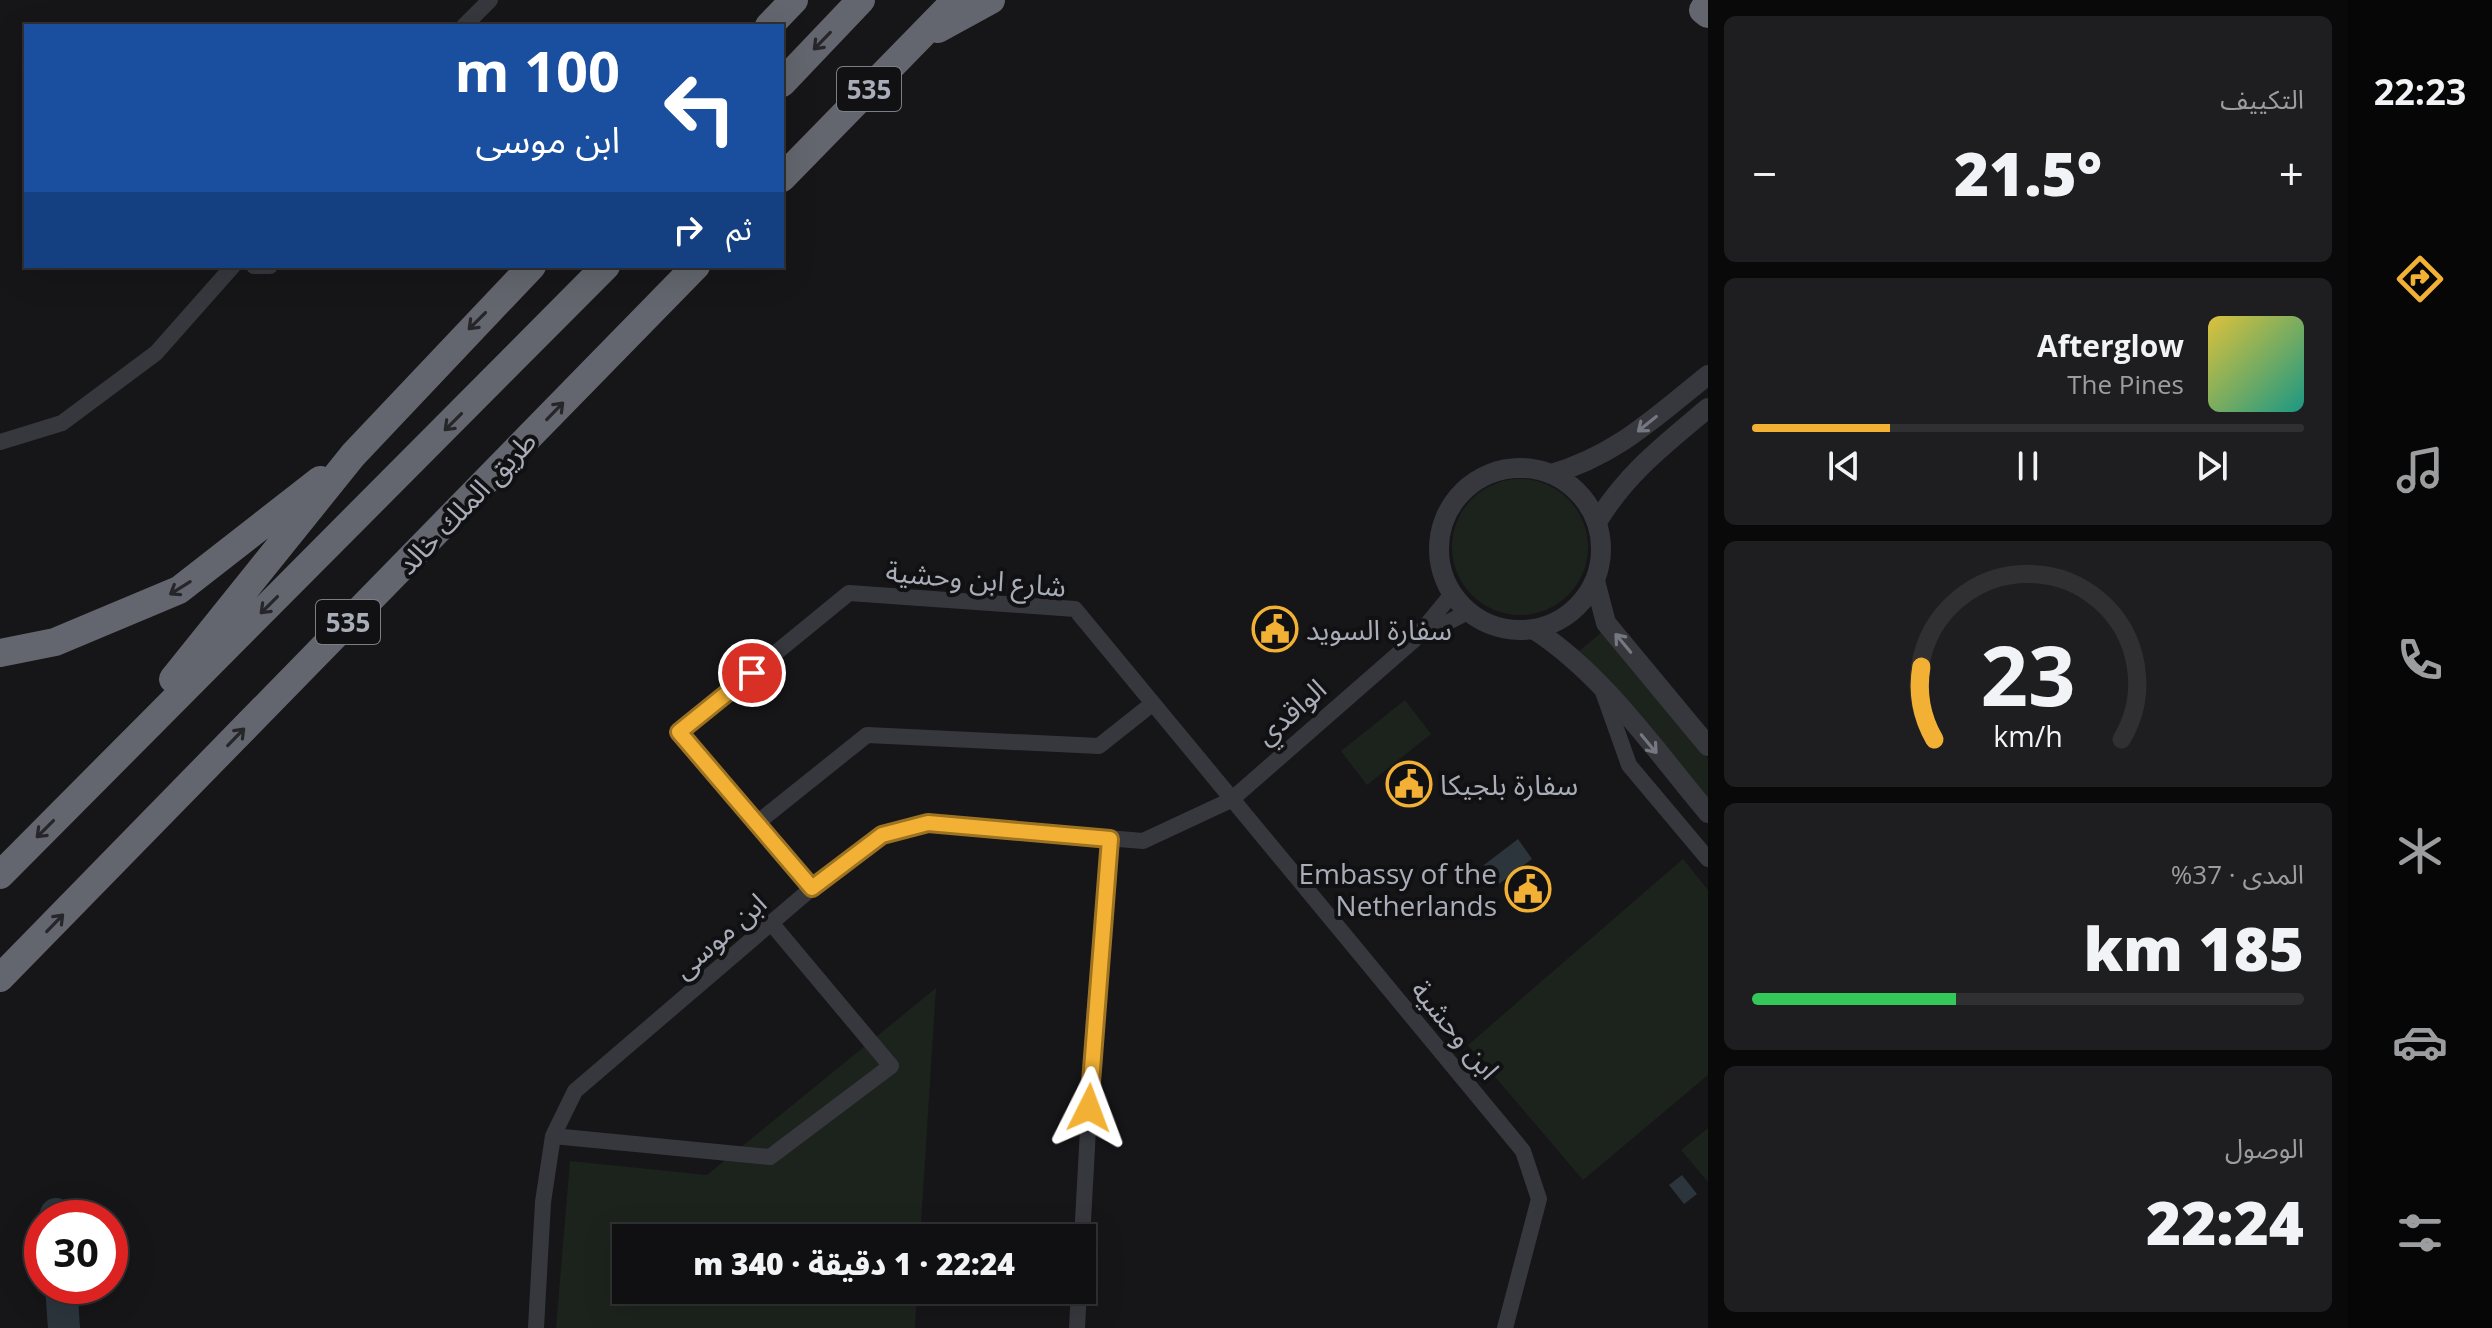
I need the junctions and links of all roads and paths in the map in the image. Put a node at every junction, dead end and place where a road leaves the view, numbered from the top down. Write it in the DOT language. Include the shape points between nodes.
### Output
graph roads {
  1 [pos="490,0"];
  2 [pos="794,0"];
  3 [pos="861,0"];
  4 [pos="956,0"];
  5 [pos="991,0"];
  6 [pos="466,24"];
  7 [pos="771,24"];
  8 [pos="917,41"];
  9 [pos="784,81"];
  10 [pos="784,176"];
  11 [pos="231,268"];
  12 [pos="530,268"];
  13 [pos="604,268"];
  14 [pos="694,268"];
  15 [pos="1708,375"];
  16 [pos="1708,408"];
  17 [pos="0,442"];
  18 [pos="353,455"];
  19 [pos="1551,474"];
  20 [pos="1597,522"];
  21 [pos="1595,581"];
  22 [pos="1452,594"];
  23 [pos="1468,612"];
  24 [pos="1535,630"];
  25 [pos="1414,640"];
  26 [pos="0,653"];
  27 [pos="1601,687"];
  28 [pos="1152,704"];
  29 [pos="1708,746"];
  30 [pos="83,790"];
  31 [pos="1231,800"];
  32 [pos="1708,813"];
  33 [pos="757,823"];
  34 [pos="1110,839"];
  35 [pos="1708,859"];
  36 [pos="0,875"];
  37 [pos="812,888"];
  38 [pos="772,924"];
  39 [pos="0,978"];
  40 [pos="553,1136"];
  41 [pos="1083,1224"];
  42 [pos="1078,1304"];
  43 [pos="536,1328"];
  44 [pos="1077,1328"];
  45 [pos="1505,1328"];
  1 -- 6 [label="street"];
  2 -- 7 [label="highway"];
  3 -- 9 [label="highway, 535, one-way"];
  4 -- 8 [label="highway, 535"];
  5 -- 8 [label="highway"];
  8 -- 10 [label="highway, 535"];
  11 -- 17 [label="street" via="156,353 62,423"];
  12 -- 18 [label="highway, one-way"];
  13 -- 30 [label="highway, 535, one-way"];
  39 -- 14 [label="highway, طريق الملك خالد / 535, one-way"];
  15 -- 19 [label="street, one-way" via="1629,439 1589,463"];
  16 -- 20 [label="street" via="1637,467"];
  18 -- 26 [label="highway, one-way" via="179,590 55,642"];
  18 -- 30 [label="highway"];
  19 -- 20 [label="street" via="1579,493"];
  19 -- 22 [label="street" via="1526,468 1500,470 1476,480 1457,497 1444,520 1439,545 1441,570"];
  20 -- 21 [label="street" via="1602,552"];
  21 -- 24 [label="street" via="1581,604 1560,621"];
  29 -- 21 [label="street, one-way" via="1606,623"];
  22 -- 23 [label="street"];
  22 -- 25 [label="street, الواقدي"];
  23 -- 24 [label="street" via="1511,631"];
  23 -- 25 [label="street"];
  24 -- 27 [label="street" via="1563,648"];
  25 -- 31 [label="street, الواقدي"];
  27 -- 32 [label="street, one-way"];
  27 -- 35 [label="street" via="1629,765"];
  28 -- 31 [label="street, شارع ابن وحشية"];
  28 -- 33 [label="street" via="1099,746 867,735"];
  28 -- 33 [label="street, شارع ابن وحشية" via="1075,609 849,593 679,732"];
  30 -- 36 [label="highway, 535, one-way"];
  31 -- 34 [label="street, ابن موسى" via="1143,841"];
  31 -- 45 [label="street, ابن وحشية" via="1523,1151 1539,1199"];
  33 -- 37 [label="street"];
  34 -- 37 [label="street, ابن موسى" via="928,823 882,835"];
  34 -- 41 [label="street"];
  37 -- 38 [label="street, ابن موسى"];
  38 -- 40 [label="street, ابن موسى" via="575,1091"];
  38 -- 40 [label="street" via="891,1066 770,1157"];
  40 -- 43 [label="street, ابن موسى" via="543,1202"];
  42 -- 44 [label="street"];
}
